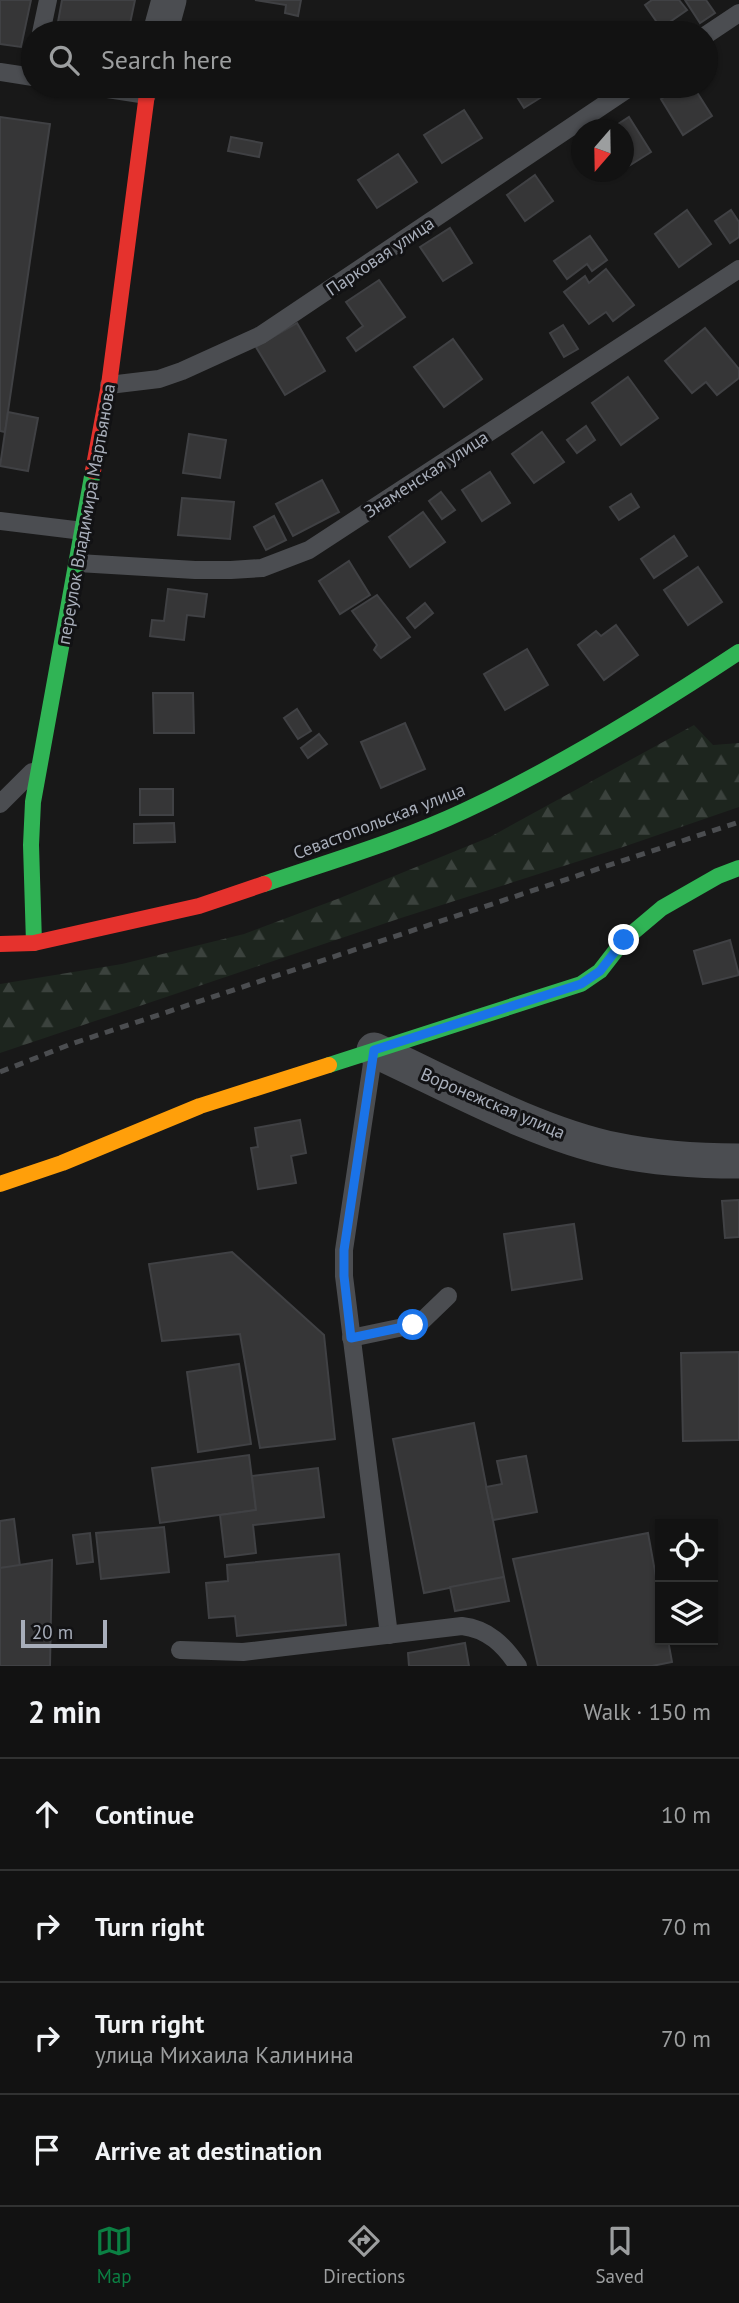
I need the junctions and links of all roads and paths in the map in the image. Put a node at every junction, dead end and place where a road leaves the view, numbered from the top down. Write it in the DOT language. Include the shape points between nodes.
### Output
graph roads {
  1 [pos="48,0"];
  2 [pos="169,0"];
  3 [pos="739,13"];
  4 [pos="44,21"];
  5 [pos="163,21"];
  6 [pos="718,28"];
  7 [pos="0,72"];
  8 [pos="21,74"];
  9 [pos="146,98"];
  10 [pos="614,98"];
  11 [pos="739,269"];
  12 [pos="109,385"];
  13 [pos="0,521"];
  14 [pos="83,531"];
  15 [pos="78,563"];
  16 [pos="739,652"];
  17 [pos="37,766"];
  18 [pos="0,804"];
  19 [pos="739,868"];
  20 [pos="34,943"];
  21 [pos="0,944"];
  22 [pos="374,1050"];
  23 [pos="739,1161"];
  24 [pos="0,1184"];
  25 [pos="447,1296"];
  26 [pos="351,1338"];
  27 [pos="390,1635"];
  28 [pos="180,1650"];
  29 [pos="518,1666"];
  1 -- 4 [label="lane"];
  2 -- 5 [label="street"];
  3 -- 6 [label="lane"];
  7 -- 8 [label="lane"];
  9 -- 12 [label="street, переулок Владимира Мартьянова"];
  10 -- 12 [label="lane, Парковая улица" via="261,335 159,379"];
  11 -- 15 [label="lane, Знаменская улица" via="288,560 262,568 195,570"];
  12 -- 14 [label="street, переулок Владимира Мартьянова"];
  13 -- 14 [label="lane"];
  14 -- 15 [label="street, переулок Владимира Мартьянова"];
  15 -- 17 [label="street, переулок Владимира Мартьянова"];
  16 -- 20 [label="street, Севастопольская улица" via="612,733 462,812 198,906"];
  17 -- 18 [label="lane"];
  17 -- 20 [label="street, переулок Владимира Мартьянова" via="32,823"];
  19 -- 22 [label="street" via="662,908 624,940 600,971 581,984"];
  20 -- 21 [label="street, Севастопольская улица"];
  22 -- 23 [label="street, Воронежская улица" via="578,1139 627,1151"];
  22 -- 24 [label="street" via="200,1106"];
  22 -- 26 [label="lane" via="344,1250"];
  25 -- 26 [label="lane" via="413,1325"];
  26 -- 27 [label="lane"];
  27 -- 28 [label="lane" via="243,1652"];
  27 -- 29 [label="lane" via="477,1628 491,1636"];
}
